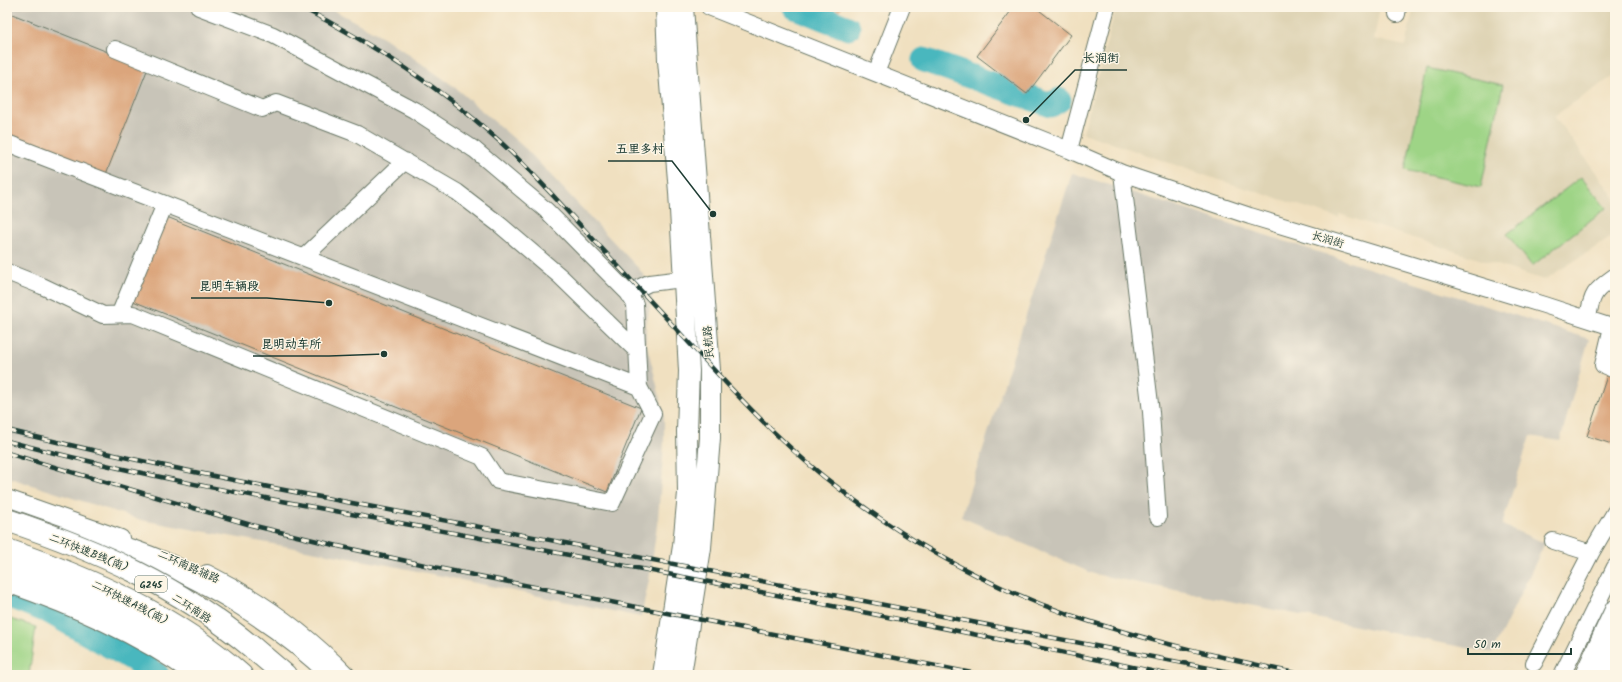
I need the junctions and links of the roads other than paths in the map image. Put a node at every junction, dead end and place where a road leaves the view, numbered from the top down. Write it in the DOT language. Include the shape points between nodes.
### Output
graph roads {
  1 [pos="199,7"];
  2 [pos="666,7"];
  3 [pos="682,7"];
  4 [pos="709,7"];
  5 [pos="902,7"];
  6 [pos="1107,7"];
  7 [pos="115,49"];
  8 [pos="876,73"];
  9 [pos="7,143"];
  10 [pos="1069,150"];
  11 [pos="405,161"];
  12 [pos="1122,173"];
  13 [pos="165,204"];
  14 [pos="304,258"];
  15 [pos="7,272"];
  16 [pos="1615,276"];
  17 [pos="683,279"];
  18 [pos="628,293"];
  19 [pos="120,313"];
  20 [pos="1588,319"];
  21 [pos="1613,328"];
  22 [pos="637,351"];
  23 [pos="1615,370"];
  24 [pos="639,387"];
  25 [pos="7,498"];
  26 [pos="1615,512"];
  27 [pos="1158,517"];
  28 [pos="7,522"];
  29 [pos="1553,541"];
  30 [pos="7,545"];
  31 [pos="7,550"];
  32 [pos="1591,553"];
  33 [pos="7,560"];
  34 [pos="1615,567"];
  35 [pos="7,572"];
  36 [pos="87,581"];
  37 [pos="7,584"];
  38 [pos="1615,610"];
  39 [pos="1615,649"];
  40 [pos="1615,658"];
  41 [pos="1534,663"];
  42 [pos="194,675"];
  43 [pos="216,675"];
  44 [pos="240,675"];
  45 [pos="247,675"];
  46 [pos="277,675"];
  47 [pos="284,675"];
  48 [pos="333,675"];
  49 [pos="347,675"];
  50 [pos="663,675"];
  51 [pos="681,675"];
  52 [pos="1562,675"];
  53 [pos="1585,675"];
  54 [pos="1602,675"];
  55 [pos="1607,675"];
  1 -- 18 [label="street" via="273,35 414,110 469,146 546,210"];
  2 -- 17 [label="main road, 民航路"];
  3 -- 51 [label="main road, 民航路" via="710,370 710,438 701,548"];
  4 -- 8 [label="street, 长润街"];
  5 -- 8 [label="street"];
  6 -- 10 [label="street"];
  7 -- 11 [label="street" via="262,109 276,103 357,134"];
  8 -- 10 [label="street, 长润街"];
  9 -- 13 [label="street"];
  10 -- 12 [label="street, 长润街"];
  11 -- 14 [label="street"];
  11 -- 22 [label="street" via="456,192 500,225 561,277"];
  12 -- 20 [label="street, 长润街" via="1250,216"];
  12 -- 27 [label="street" via="1151,412"];
  13 -- 14 [label="street"];
  13 -- 19 [label="street"];
  14 -- 24 [label="street"];
  15 -- 19 [label="street" via="103,315"];
  16 -- 20 [label="street" via="1601,286 1590,300"];
  17 -- 18 [label="street" via="649,283"];
  17 -- 50 [label="main road, 民航路" via="689,371 688,493 683,546"];
  18 -- 22 [label="street" via="635,304"];
  19 -- 24 [label="street" via="133,314 482,457 498,481 612,503 653,414"];
  20 -- 21 [label="street, 长润街"];
  21 -- 23 [label="street" via="1603,365"];
  22 -- 24 [label="street"];
  25 -- 49 [label="street, 二环南路辅路" via="163,554 228,583 283,618"];
  26 -- 32 [label="street"];
  28 -- 46 [label="main road, 二环南路 / G245" via="97,558 158,587 208,618 250,650"];
  28 -- 47 [label="highway, 二环快速B线(南), bridge" via="98,554 160,584 210,614"];
  28 -- 48 [label="highway" via="112,545 146,556 190,576 226,596 293,640"];
  29 -- 32 [label="street"];
  30 -- 45 [label="main road, 二环南路 / G245" via="89,576 149,605 196,634"];
  31 -- 36 [label="highway, 二环快速A线(南)"];
  32 -- 41 [label="street"];
  33 -- 36 [label="highway" via="50,568"];
  34 -- 52 [label="street"];
  35 -- 43 [label="highway" via="71,594 125,618 172,644"];
  36 -- 44 [label="highway, 二环快速A线(南)" via="159,616 188,634"];
  37 -- 42 [label="street" via="72,608 122,631"];
  38 -- 53 [label="main road"];
  39 -- 54 [label="highway"];
  40 -- 55 [label="main road"];
}
